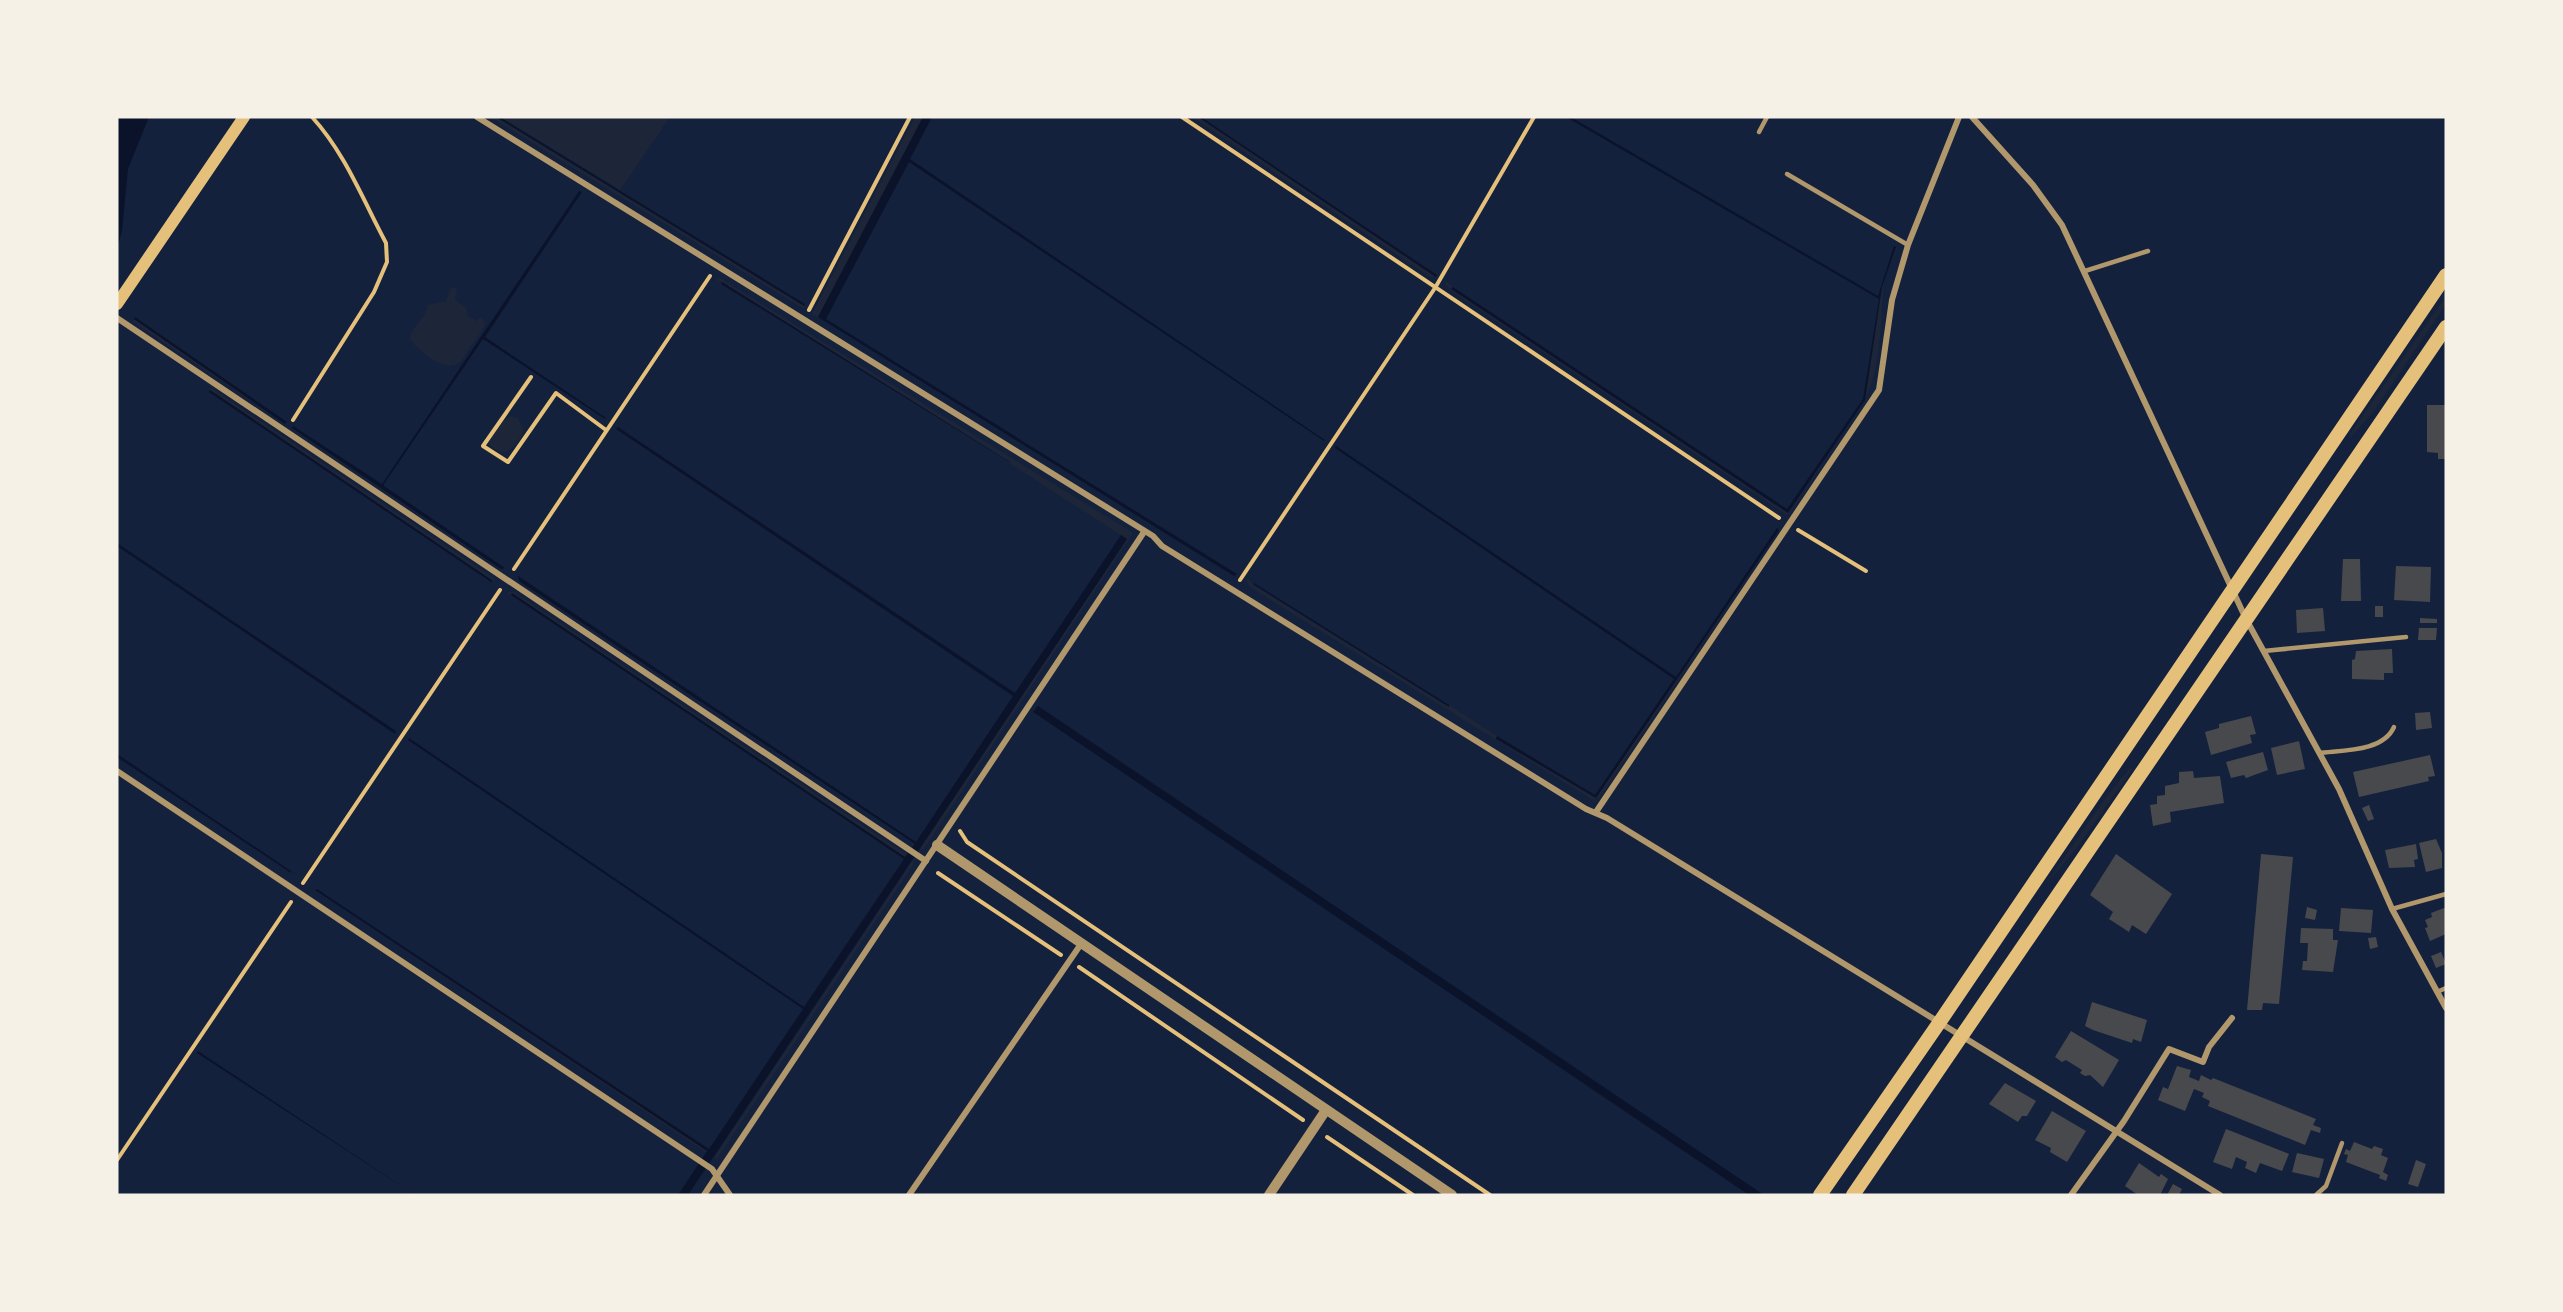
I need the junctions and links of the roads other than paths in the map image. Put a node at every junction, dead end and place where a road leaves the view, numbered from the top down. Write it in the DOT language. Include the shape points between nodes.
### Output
graph roads {
  1 [pos="244,117"];
  2 [pos="477,117"];
  3 [pos="1767,117"];
  4 [pos="1959,117"];
  5 [pos="1972,117"];
  6 [pos="1759,132"];
  7 [pos="1787,174"];
  8 [pos="1908,244"];
  9 [pos="2148,251"];
  10 [pos="2085,271"];
  11 [pos="2446,275"];
  12 [pos="117,304"];
  13 [pos="117,318"];
  14 [pos="2446,327"];
  15 [pos="1144,532"];
  16 [pos="2234,591"];
  17 [pos="2246,619"];
  18 [pos="2406,637"];
  19 [pos="2264,651"];
  20 [pos="2394,727"];
  21 [pos="2319,753"];
  22 [pos="117,771"];
  23 [pos="1596,812"];
  24 [pos="937,845"];
  25 [pos="926,861"];
  26 [pos="2446,894"];
  27 [pos="2392,909"];
  28 [pos="1081,944"];
  29 [pos="2446,988"];
  30 [pos="2437,992"];
  31 [pos="2446,1008"];
  32 [pos="2232,1018"];
  33 [pos="1940,1023"];
  34 [pos="1962,1036"];
  35 [pos="1326,1110"];
  36 [pos="2116,1130"];
  37 [pos="2342,1143"];
  38 [pos="716,1178"];
  39 [pos="705,1195"];
  40 [pos="730,1195"];
  41 [pos="909,1195"];
  42 [pos="1269,1195"];
  43 [pos="1452,1195"];
  44 [pos="1820,1195"];
  45 [pos="1853,1195"];
  46 [pos="2071,1195"];
  47 [pos="2220,1195"];
  48 [pos="2316,1195"];
  1 -- 12 [label="main road"];
  2 -- 15 [label="street"];
  3 -- 6 [label="lane"];
  4 -- 8 [label="street"];
  5 -- 10 [label="street" via="2033,185 2062,225"];
  7 -- 8 [label="lane"];
  8 -- 23 [label="street" via="1892,300 1879,390"];
  9 -- 10 [label="lane"];
  10 -- 16 [label="street"];
  11 -- 16 [label="highway"];
  13 -- 25 [label="street"];
  14 -- 17 [label="highway"];
  15 -- 23 [label="street"];
  15 -- 24 [label="street"];
  16 -- 17 [label="street"];
  16 -- 33 [label="highway"];
  17 -- 19 [label="street"];
  17 -- 34 [label="highway"];
  18 -- 19 [label="lane"];
  19 -- 21 [label="street"];
  20 -- 21 [label="lane" via="2389,736 2374,744"];
  21 -- 27 [label="street"];
  22 -- 38 [label="street" via="712,1169"];
  23 -- 33 [label="street"];
  24 -- 25 [label="street"];
  24 -- 28 [label="street"];
  25 -- 38 [label="street"];
  26 -- 27 [label="lane"];
  27 -- 30 [label="street"];
  28 -- 35 [label="street"];
  28 -- 41 [label="street"];
  29 -- 30 [label="lane"];
  30 -- 31 [label="street"];
  32 -- 36 [label="street" via="2209,1047 2203,1062 2169,1049"];
  33 -- 34 [label="street"];
  33 -- 44 [label="highway"];
  34 -- 36 [label="street"];
  34 -- 45 [label="highway"];
  35 -- 42 [label="street"];
  35 -- 43 [label="street"];
  36 -- 46 [label="street"];
  36 -- 47 [label="street"];
  37 -- 48 [label="lane" via="2326,1186"];
  38 -- 39 [label="street"];
  38 -- 40 [label="street"];
}
